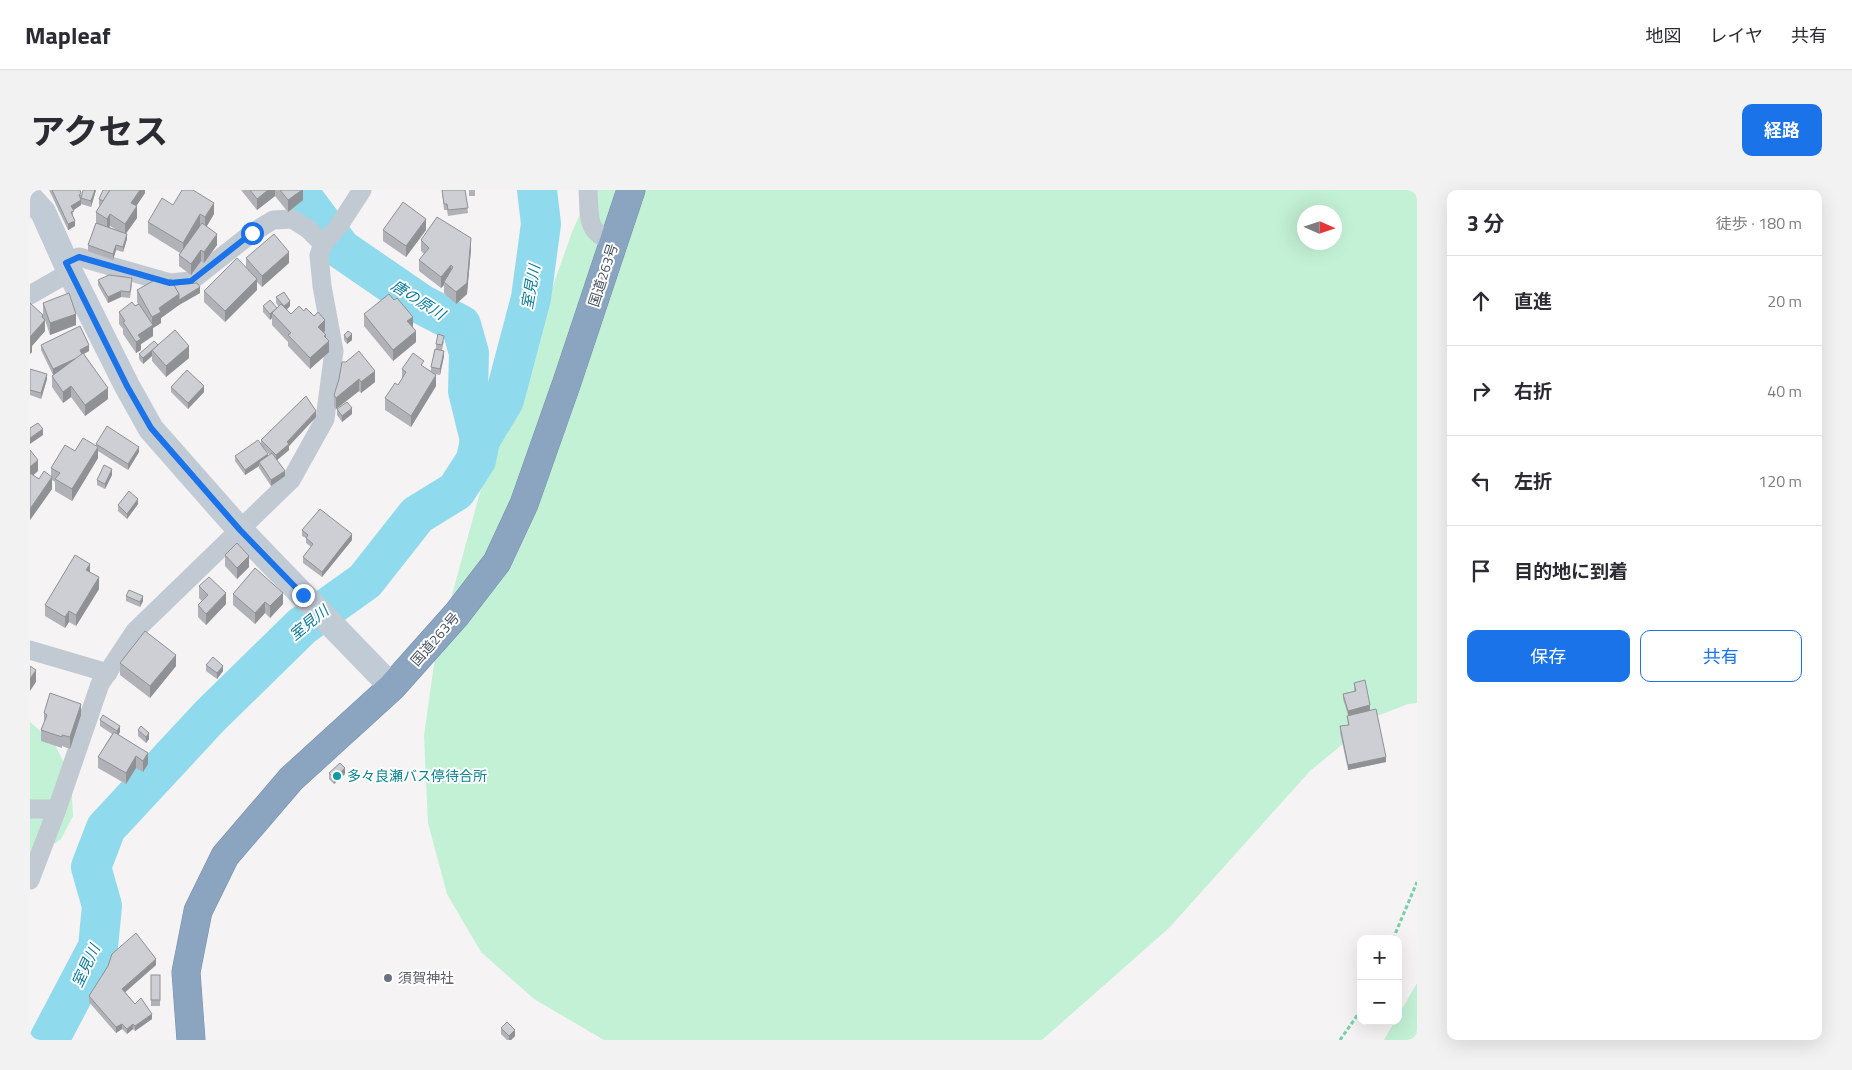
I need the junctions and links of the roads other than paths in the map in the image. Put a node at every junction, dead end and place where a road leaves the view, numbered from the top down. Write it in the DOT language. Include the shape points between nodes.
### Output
graph roads {
  1 [pos="362,190"];
  2 [pos="588,190"];
  3 [pos="631,190"];
  4 [pos="30,198"];
  5 [pos="329,237"];
  6 [pos="614,242"];
  7 [pos="68,267"];
  8 [pos="30,295"];
  9 [pos="240,530"];
  10 [pos="30,650"];
  11 [pos="108,673"];
  12 [pos="386,681"];
  13 [pos="57,808"];
  14 [pos="30,809"];
  15 [pos="30,880"];
  16 [pos="191,1040"];
  1 -- 5 [label="street"];
  2 -- 6 [label="street" via="591,227 601,237"];
  3 -- 6 [label="highway, 国道263号"];
  4 -- 7 [label="street" via="43,212"];
  5 -- 7 [label="street" via="292,219 273,220 191,281 170,283 79,257"];
  5 -- 9 [label="street" via="319,255 334,351 325,419 291,480"];
  6 -- 12 [label="highway, 国道263号" via="524,504 497,562 457,614"];
  7 -- 8 [label="street"];
  7 -- 9 [label="street" via="151,428"];
  9 -- 11 [label="street" via="135,631"];
  9 -- 12 [label="street"];
  10 -- 11 [label="street"];
  11 -- 13 [label="street" via="100,684"];
  12 -- 16 [label="highway, 国道263号" via="291,779 225,856 198,911 194,928 186,972"];
  13 -- 14 [label="street"];
  13 -- 15 [label="street"];
}
